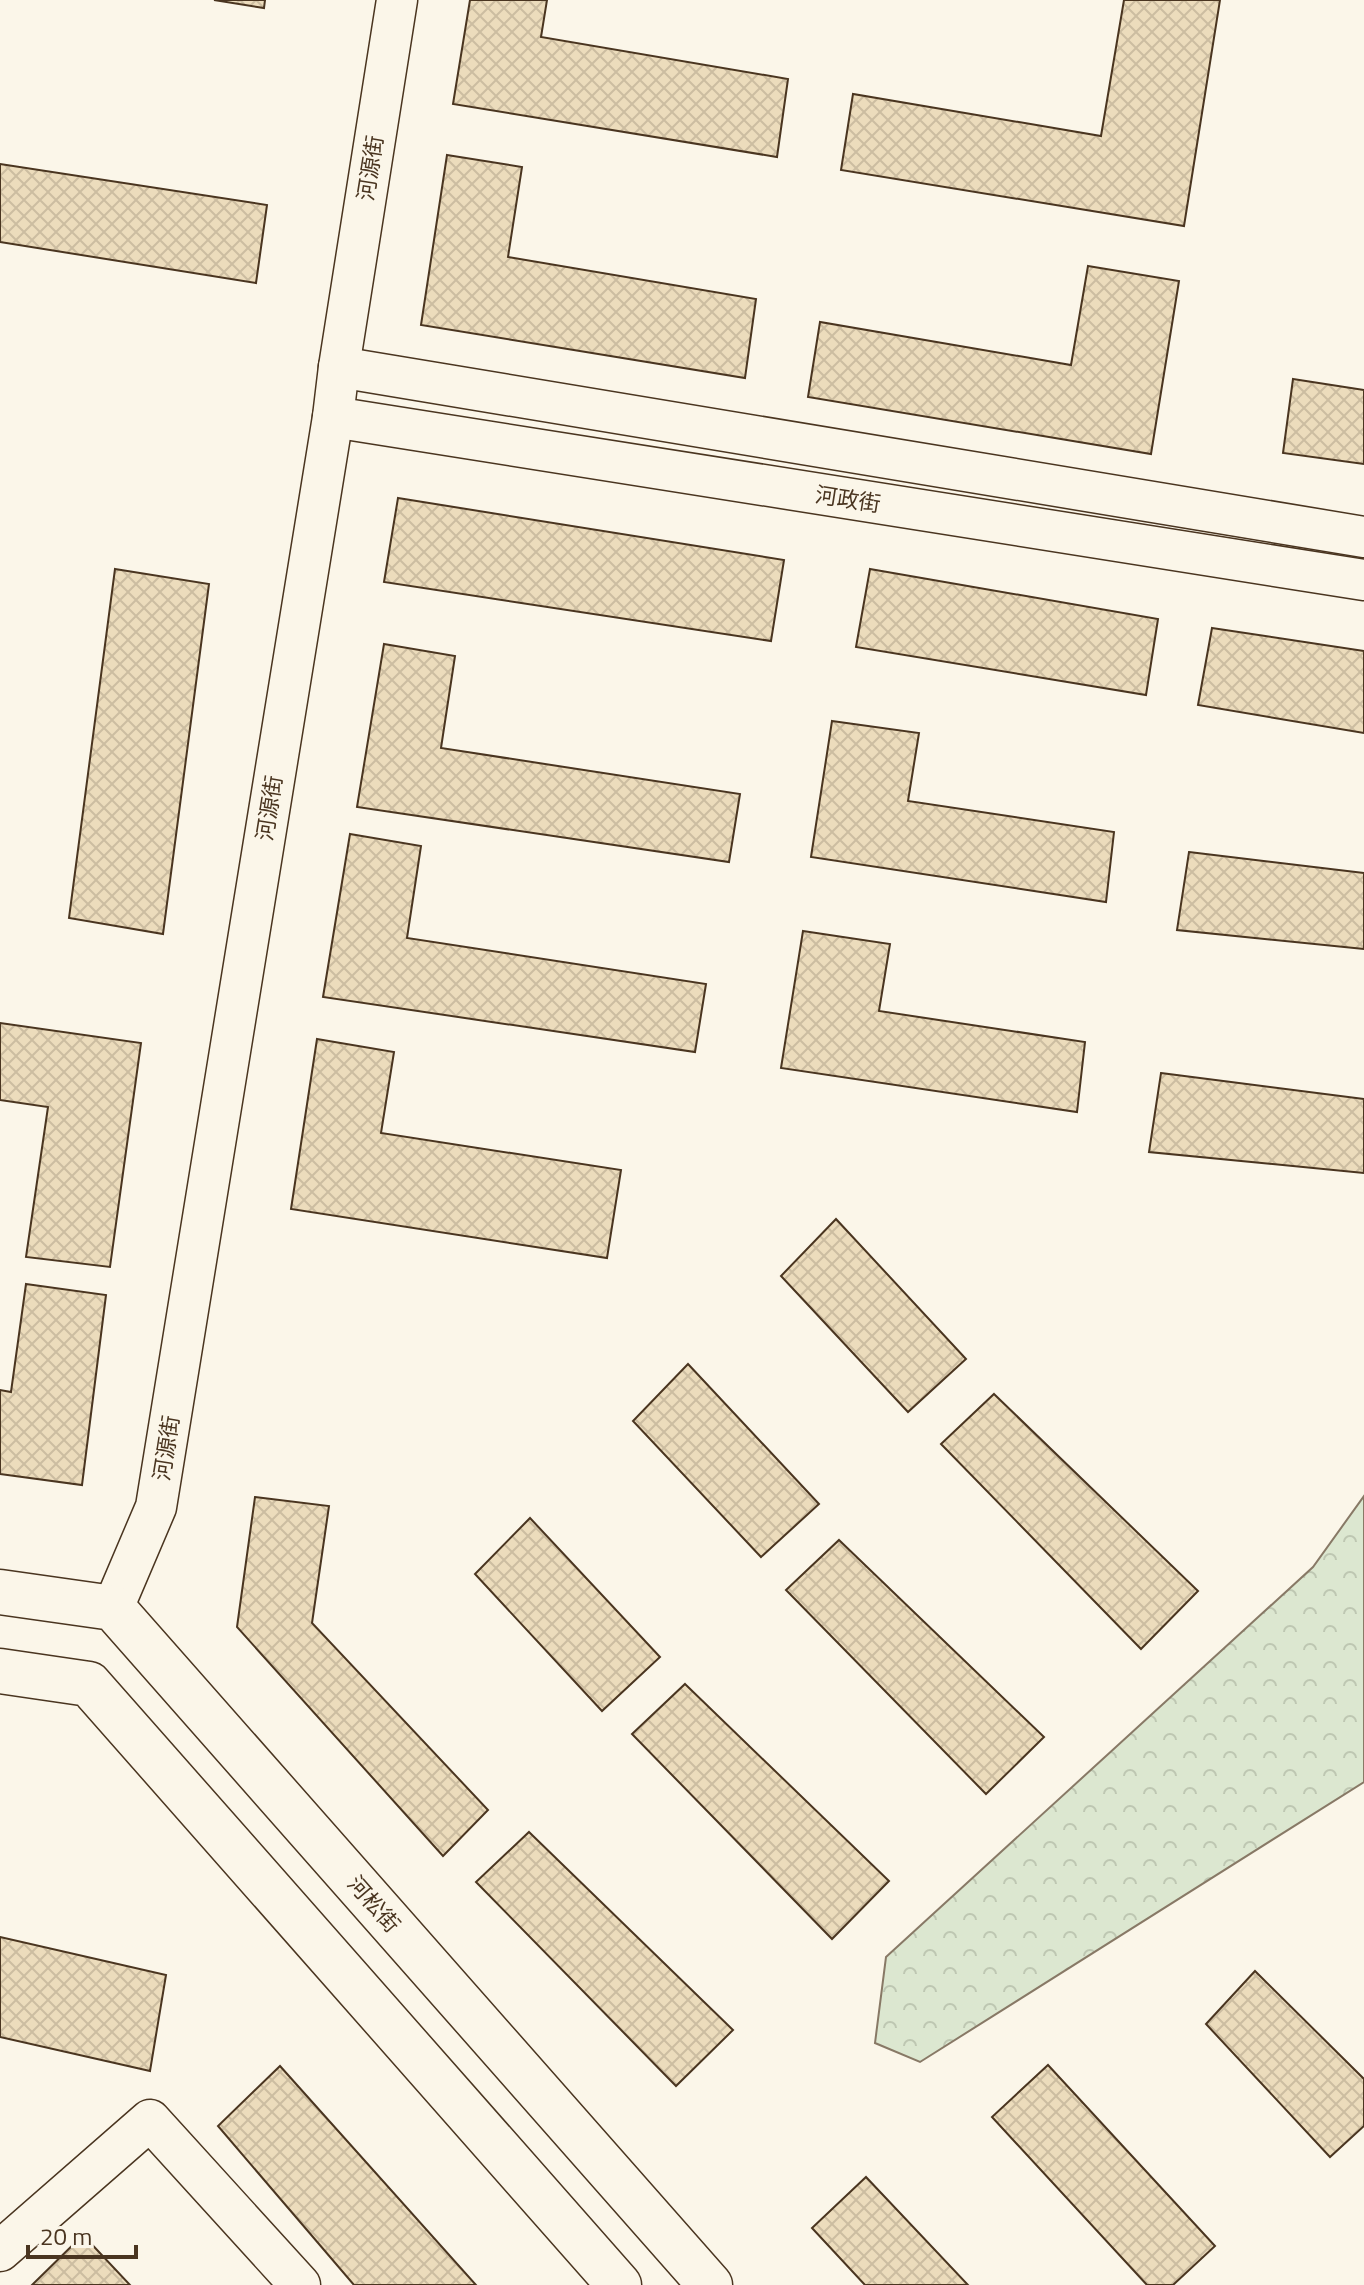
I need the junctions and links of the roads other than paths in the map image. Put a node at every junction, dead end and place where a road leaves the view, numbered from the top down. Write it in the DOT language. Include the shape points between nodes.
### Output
graph roads {
  1 [pos="397,0"];
  2 [pos="339,367"];
  3 [pos="333,417"];
  4 [pos="1364,537"];
  5 [pos="1364,580"];
  6 [pos="0,1592"];
  7 [pos="113,1608"];
  8 [pos="0,1671"];
  9 [pos="0,2251"];
  10 [pos="300,2285"];
  11 [pos="619,2285"];
  12 [pos="710,2285"];
  1 -- 2 [label="street, 河源街"];
  2 -- 3 [label="street, 河源街"];
  2 -- 4 [label="street"];
  3 -- 5 [label="street, 河政街"];
  3 -- 7 [label="street, 河源街" via="156,1507"];
  6 -- 7 [label="main road"];
  7 -- 12 [label="main road, 河松街"];
  8 -- 11 [label="main road" via="89,1684"];
  9 -- 10 [label="street" via="150,2120"];
}
